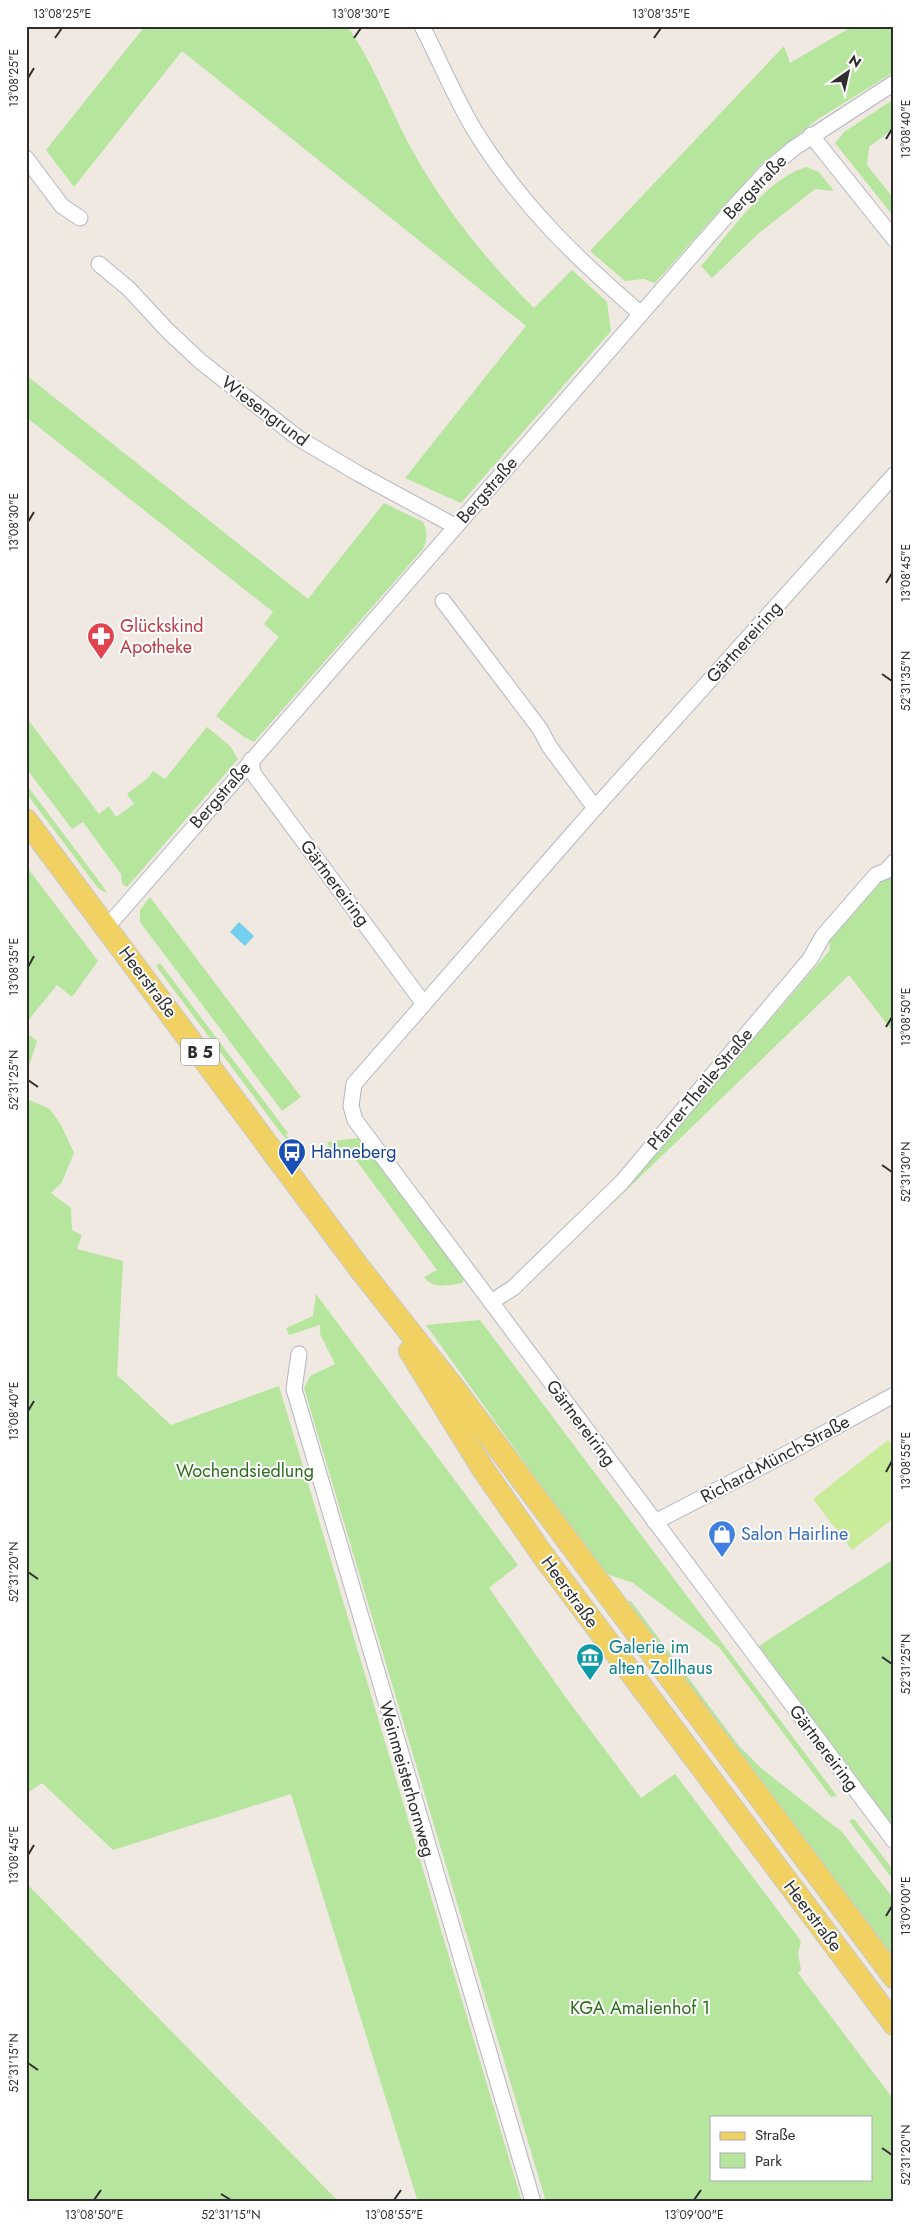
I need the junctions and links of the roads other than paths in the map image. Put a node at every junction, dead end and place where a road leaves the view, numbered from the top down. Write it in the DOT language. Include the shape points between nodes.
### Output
graph roads {
  1 [pos="422,26"];
  2 [pos="894,83"];
  3 [pos="811,135"];
  4 [pos="26,158"];
  5 [pos="80,218"];
  6 [pos="894,239"];
  7 [pos="99,264"];
  8 [pos="641,314"];
  9 [pos="894,475"];
  10 [pos="455,526"];
  11 [pos="443,601"];
  12 [pos="251,760"];
  13 [pos="595,808"];
  14 [pos="26,820"];
  15 [pos="894,862"];
  16 [pos="106,927"];
  17 [pos="424,1004"];
  18 [pos="357,1265"];
  19 [pos="490,1302"];
  20 [pos="299,1354"];
  21 [pos="894,1395"];
  22 [pos="655,1522"];
  23 [pos="894,1841"];
  24 [pos="894,1976"];
  25 [pos="894,2024"];
  26 [pos="534,2202"];
  1 -- 8 [label="street" via="467,116 497,165 570,252"];
  2 -- 3 [label="street, Bergstraße"];
  3 -- 6 [label="street"];
  3 -- 8 [label="street, Bergstraße" via="769,169"];
  4 -- 5 [label="street" via="62,206"];
  7 -- 10 [label="street, Wiesengrund" via="129,288 200,361 298,438"];
  8 -- 10 [label="street, Bergstraße"];
  9 -- 13 [label="street, Gärtnereiring"];
  10 -- 12 [label="street, Bergstraße"];
  11 -- 13 [label="street"];
  12 -- 16 [label="street, Bergstraße"];
  12 -- 17 [label="street, Gärtnereiring" via="253,773"];
  13 -- 17 [label="street, Gärtnereiring"];
  14 -- 16 [label="main road, Heerstraße / B 5"];
  15 -- 19 [label="street, Pfarrer-Theile-Straße" via="886,871 876,875 823,936 810,959 622,1182 513,1288"];
  16 -- 18 [label="main road, Heerstraße / B 5"];
  17 -- 19 [label="street, Gärtnereiring" via="354,1084 351,1106 355,1120"];
  18 -- 24 [label="main road, Heerstraße / B 5" via="454,1388"];
  18 -- 25 [label="main road, Heerstraße / B 5" via="483,1469 542,1554"];
  19 -- 22 [label="street, Gärtnereiring"];
  20 -- 26 [label="street, Weinmeisterhornweg" via="294,1389"];
  21 -- 22 [label="street, Richard-Münch-Straße"];
  22 -- 23 [label="street, Gärtnereiring"];
}
